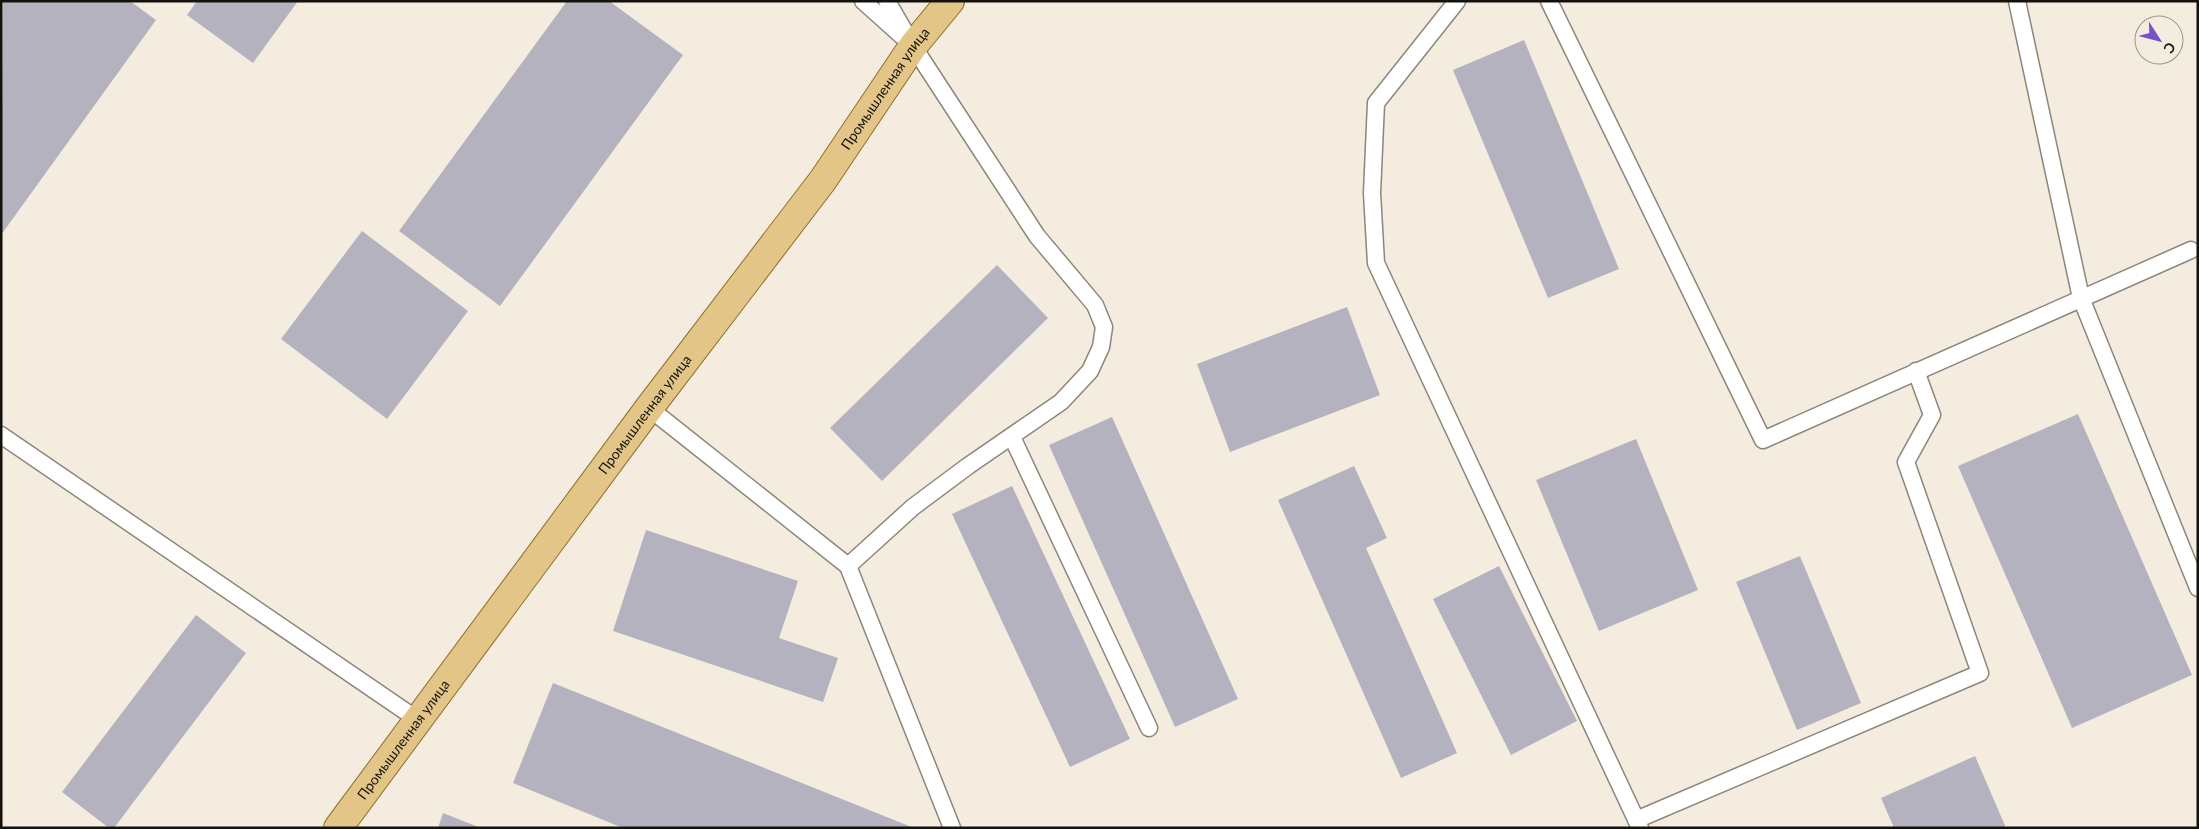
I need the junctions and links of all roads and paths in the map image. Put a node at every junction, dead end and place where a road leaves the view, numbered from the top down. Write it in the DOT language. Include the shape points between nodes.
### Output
graph roads {
  1 [pos="863,1"];
  2 [pos="887,1"];
  3 [pos="950,1"];
  4 [pos="1457,1"];
  5 [pos="1549,1"];
  6 [pos="2017,1"];
  7 [pos="913,46"];
  8 [pos="2191,250"];
  9 [pos="2081,298"];
  10 [pos="1916,371"];
  11 [pos="649,408"];
  12 [pos="1012,437"];
  13 [pos="6,443"];
  14 [pos="848,566"];
  15 [pos="2198,588"];
  16 [pos="418,720"];
  17 [pos="1149,728"];
  18 [pos="1638,824"];
  19 [pos="338,828"];
  20 [pos="952,828"];
  1 -- 7 [label="lane"];
  2 -- 7 [label="lane"];
  3 -- 7 [label="main road, Промышленная улица"];
  4 -- 18 [label="lane" via="1376,103 1372,194 1376,263"];
  5 -- 10 [label="lane" via="1763,440"];
  6 -- 9 [label="lane"];
  7 -- 11 [label="main road, Промышленная улица" via="823,180"];
  7 -- 12 [label="lane" via="1037,236 1094,305 1104,328 1101,347 1090,371 1060,402"];
  8 -- 9 [label="lane"];
  9 -- 10 [label="lane"];
  9 -- 15 [label="lane"];
  10 -- 18 [label="lane" via="1932,415 1906,462 1980,673"];
  11 -- 14 [label="lane"];
  11 -- 16 [label="main road, Промышленная улица"];
  12 -- 14 [label="lane" via="913,507"];
  12 -- 17 [label="lane"];
  13 -- 16 [label="lane"];
  14 -- 20 [label="lane"];
  16 -- 19 [label="main road, Промышленная улица"];
}
